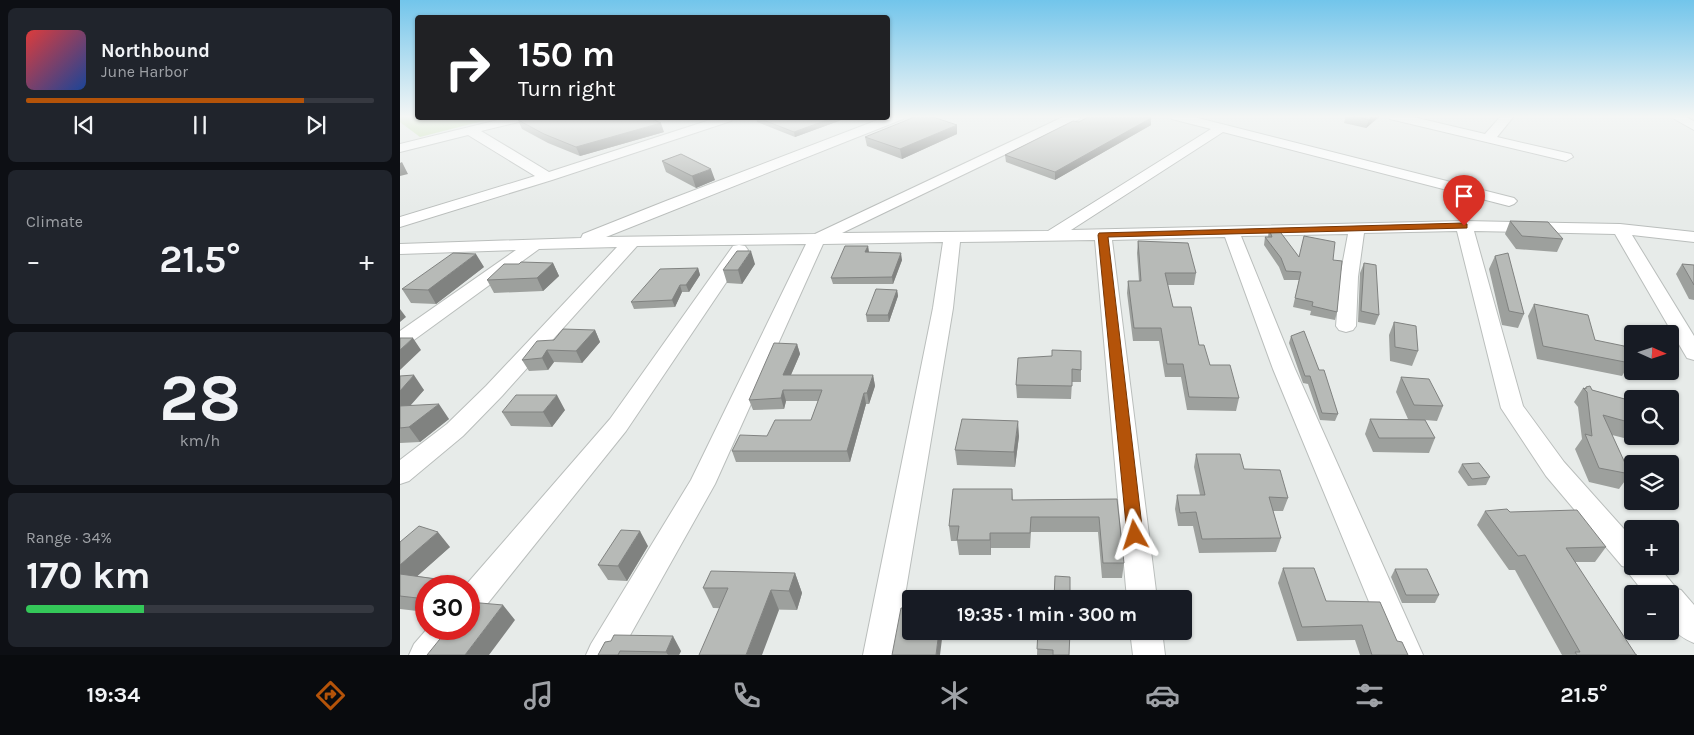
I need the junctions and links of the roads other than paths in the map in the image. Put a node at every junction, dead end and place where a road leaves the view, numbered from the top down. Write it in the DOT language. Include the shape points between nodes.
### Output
graph roads {
  1 [pos="496,147"];
  2 [pos="638,147"];
  3 [pos="820,147"];
  4 [pos="1011,147"];
  5 [pos="1192,147"];
  6 [pos="1295,147"];
  7 [pos="1521,147"];
  8 [pos="1566,157"];
  9 [pos="546,177"];
  10 [pos="1508,200"];
  11 [pos="400,222"];
  12 [pos="1464,226"];
  13 [pos="1357,228"];
  14 [pos="1620,229"];
  15 [pos="1231,231"];
  16 [pos="1053,235"];
  17 [pos="1103,235"];
  18 [pos="952,236"];
  19 [pos="1694,237"];
  20 [pos="818,239"];
  21 [pos="746,240"];
  22 [pos="632,241"];
  23 [pos="579,243"];
  24 [pos="534,246"];
  25 [pos="400,249"];
  26 [pos="424,249"];
  27 [pos="400,263"];
  28 [pos="1346,326"];
  29 [pos="400,341"];
  30 [pos="1694,353"];
  31 [pos="400,474"];
  32 [pos="1624,549"];
  33 [pos="1648,575"];
  34 [pos="1656,585"];
  35 [pos="480,590"];
  36 [pos="1141,590"];
  37 [pos="1679,610"];
  38 [pos="1694,628"];
  39 [pos="438,640"];
  40 [pos="1147,640"];
  41 [pos="425,655"];
  42 [pos="602,655"];
  43 [pos="879,655"];
  44 [pos="1149,655"];
  45 [pos="1407,655"];
  1 -- 9 [label="street"];
  2 -- 9 [label="street"];
  3 -- 23 [label="street"];
  4 -- 20 [label="street"];
  5 -- 16 [label="street"];
  6 -- 10 [label="street"];
  7 -- 8 [label="street"];
  9 -- 11 [label="street"];
  12 -- 13 [label="street"];
  12 -- 14 [label="street"];
  12 -- 32 [label="street" via="1512,408 1555,469"];
  13 -- 15 [label="street"];
  13 -- 28 [label="street"];
  14 -- 19 [label="street"];
  14 -- 30 [label="street"];
  15 -- 17 [label="street"];
  15 -- 45 [label="street" via="1284,369"];
  16 -- 17 [label="street"];
  16 -- 18 [label="street"];
  17 -- 36 [label="street"];
  18 -- 20 [label="street"];
  18 -- 43 [label="street" via="943,308"];
  20 -- 21 [label="street"];
  20 -- 42 [label="street" via="702,484"];
  21 -- 22 [label="street"];
  21 -- 35 [label="street" via="618,425"];
  22 -- 23 [label="street"];
  22 -- 31 [label="street" via="494,392 455,430"];
  23 -- 24 [label="street"];
  24 -- 26 [label="street"];
  24 -- 29 [label="street"];
  25 -- 26 [label="street"];
  26 -- 27 [label="street"];
  33 -- 34 [label="street"];
  37 -- 38 [label="street"];
  39 -- 41 [label="street"];
  40 -- 44 [label="street"];
}
